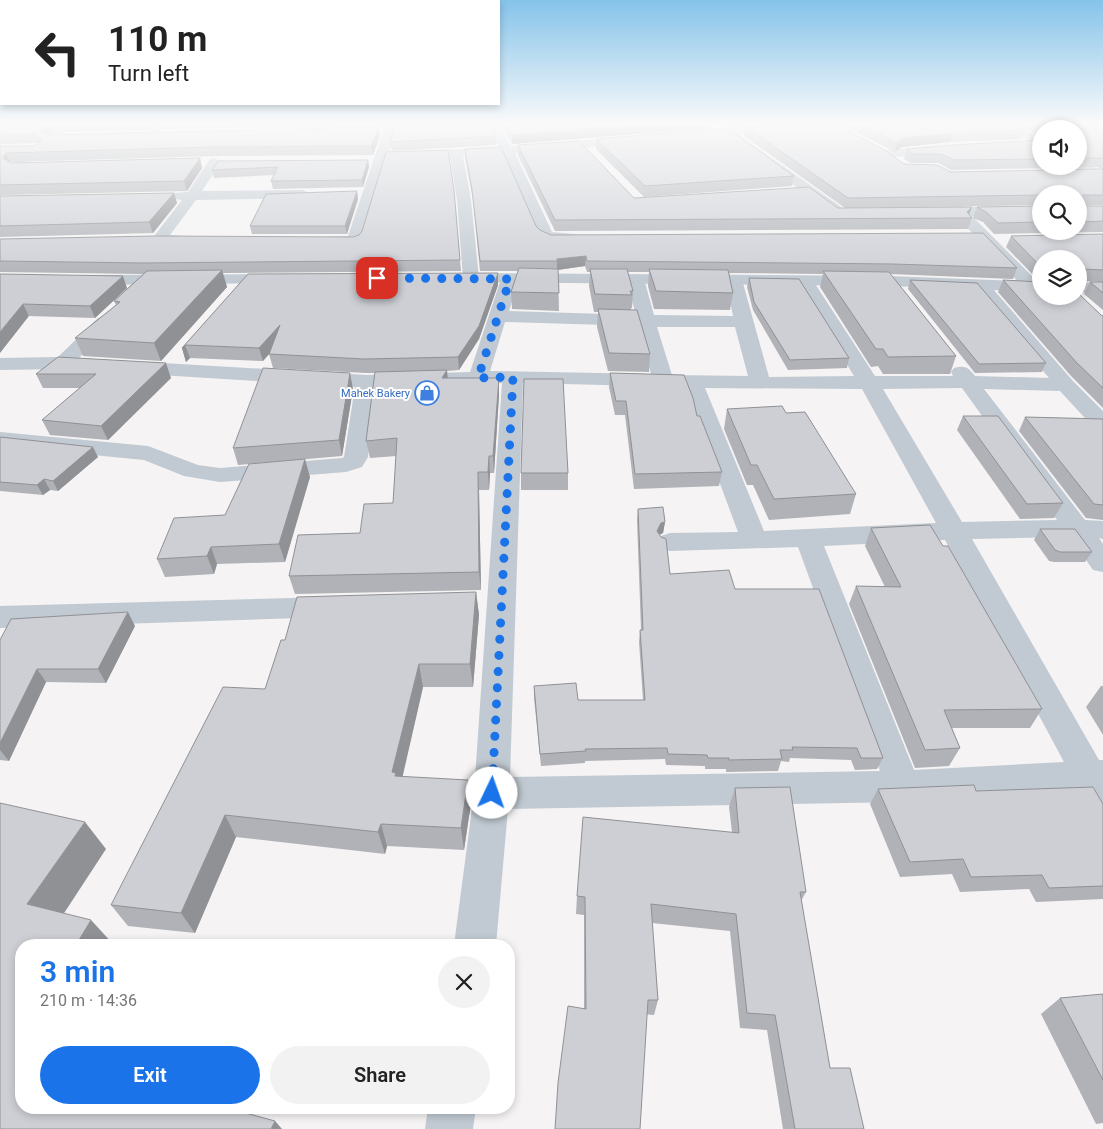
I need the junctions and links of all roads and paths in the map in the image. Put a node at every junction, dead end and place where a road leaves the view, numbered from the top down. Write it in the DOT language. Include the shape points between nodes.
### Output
graph roads {
  1 [pos="204,176"];
  2 [pos="370,176"];
  3 [pos="460,176"];
  4 [pos="519,176"];
  5 [pos="788,176"];
  6 [pos="811,191"];
  7 [pos="791,193"];
  8 [pos="320,194"];
  9 [pos="941,194"];
  10 [pos="164,196"];
  11 [pos="193,196"];
  12 [pos="1032,211"];
  13 [pos="922,212"];
  14 [pos="961,212"];
  15 [pos="852,214"];
  16 [pos="963,236"];
  17 [pos="592,238"];
  18 [pos="987,238"];
  19 [pos="140,240"];
  20 [pos="159,240"];
  21 [pos="208,240"];
  22 [pos="305,240"];
  23 [pos="1009,241"];
  24 [pos="246,278"];
  25 [pos="295,278"];
  26 [pos="442,278"];
  27 [pos="471,278"];
  28 [pos="510,279"];
  29 [pos="635,279"];
  30 [pos="68,280"];
  31 [pos="735,280"];
  32 [pos="804,280"];
  33 [pos="147,281"];
  34 [pos="890,281"];
  35 [pos="1032,282"];
  36 [pos="980,284"];
  37 [pos="1032,287"];
  38 [pos="1103,288"];
  39 [pos="1087,293"];
  40 [pos="233,294"];
  41 [pos="908,304"];
  42 [pos="498,316"];
  43 [pos="648,321"];
  44 [pos="743,322"];
  45 [pos="181,353"];
  46 [pos="951,359"];
  47 [pos="63,363"];
  48 [pos="0,364"];
  49 [pos="168,368"];
  50 [pos="513,377"];
  51 [pos="478,378"];
  52 [pos="366,381"];
  53 [pos="663,381"];
  54 [pos="692,381"];
  55 [pos="969,382"];
  56 [pos="760,383"];
  57 [pos="869,383"];
  58 [pos="1066,385"];
  59 [pos="1103,424"];
  60 [pos="0,440"];
  61 [pos="1077,528"];
  62 [pos="1103,530"];
  63 [pos="955,531"];
  64 [pos="808,539"];
  65 [pos="754,540"];
  66 [pos="670,542"];
  67 [pos="1103,563"];
  68 [pos="357,606"];
  69 [pos="0,617"];
  70 [pos="1098,783"];
  71 [pos="903,786"];
  72 [pos="492,793"];
  73 [pos="475,939"];
  74 [pos="451,1114"];
  75 [pos="449,1129"];
  1 -- 11 [label="street"];
  2 -- 22 [label="street" via="354,240"];
  3 -- 27 [label="street"];
  4 -- 17 [label="street" via="545,235 552,238"];
  5 -- 6 [label="street"];
  6 -- 7 [label="street"];
  6 -- 15 [label="street" via="842,214"];
  8 -- 11 [label="street"];
  9 -- 14 [label="street"];
  10 -- 11 [label="street"];
  11 -- 20 [label="street"];
  12 -- 14 [label="street"];
  13 -- 14 [label="street"];
  14 -- 18 [label="street"];
  16 -- 18 [label="street"];
  18 -- 23 [label="street"];
  18 -- 35 [label="street"];
  19 -- 20 [label="street"];
  20 -- 21 [label="street"];
  24 -- 25 [label="street"];
  24 -- 33 [label="street"];
  24 -- 40 [label="street"];
  26 -- 27 [label="street"];
  27 -- 28 [label="street"];
  28 -- 29 [label="street"];
  28 -- 42 [label="street"];
  29 -- 31 [label="street"];
  29 -- 43 [label="street"];
  30 -- 33 [label="street"];
  31 -- 32 [label="street"];
  31 -- 44 [label="street"];
  32 -- 34 [label="street"];
  32 -- 57 [label="street"];
  33 -- 47 [label="street"];
  34 -- 36 [label="street"];
  34 -- 41 [label="street"];
  36 -- 37 [label="street"];
  36 -- 58 [label="street"];
  38 -- 39 [label="street"];
  42 -- 43 [label="street"];
  42 -- 51 [label="street"];
  43 -- 44 [label="street"];
  43 -- 53 [label="street"];
  44 -- 56 [label="street"];
  45 -- 49 [label="street"];
  46 -- 55 [label="street"];
  47 -- 48 [label="street"];
  47 -- 49 [label="street"];
  49 -- 52 [label="street"];
  50 -- 51 [label="street"];
  50 -- 53 [label="street"];
  50 -- 72 [label="street" via="487,603"];
  51 -- 52 [label="street"];
  52 -- 60 [label="street" via="356,458 346,466 204,474 148,453"];
  53 -- 54 [label="street"];
  54 -- 56 [label="street"];
  54 -- 65 [label="street"];
  55 -- 57 [label="street"];
  55 -- 58 [label="street"];
  55 -- 61 [label="street"];
  56 -- 57 [label="street"];
  57 -- 63 [label="street"];
  58 -- 59 [label="street"];
  61 -- 62 [label="street"];
  61 -- 63 [label="street"];
  61 -- 67 [label="street"];
  63 -- 64 [label="street"];
  63 -- 70 [label="street"];
  64 -- 65 [label="street"];
  64 -- 71 [label="street"];
  65 -- 66 [label="street"];
  68 -- 69 [label="street"];
  70 -- 71 [label="street"];
  71 -- 72 [label="street"];
  72 -- 73 [label="street"];
  74 -- 75 [label="street"];
}
